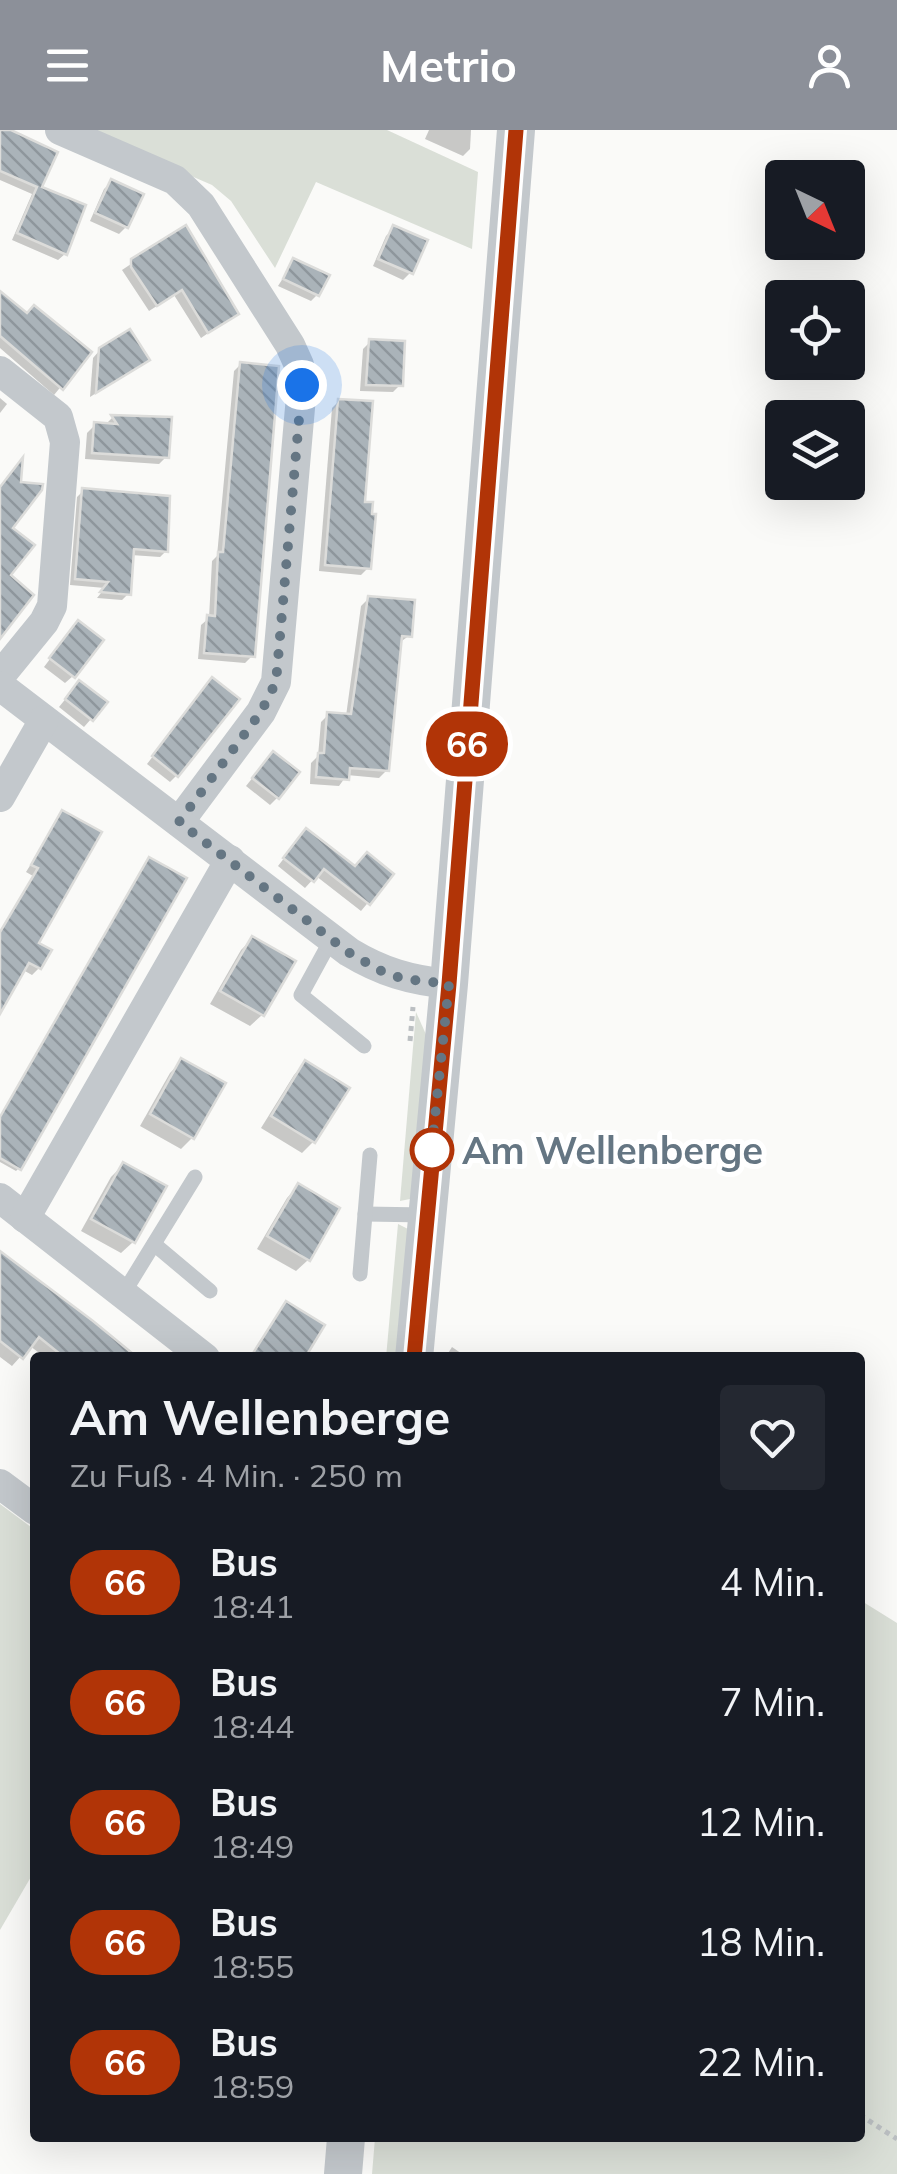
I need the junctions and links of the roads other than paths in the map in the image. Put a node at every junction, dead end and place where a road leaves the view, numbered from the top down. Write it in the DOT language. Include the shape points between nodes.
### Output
graph roads {
  1 [pos="60,130"];
  2 [pos="516,130"];
  3 [pos="0,372"];
  4 [pos="0,676"];
  5 [pos="0,686"];
  6 [pos="44,720"];
  7 [pos="0,798"];
  8 [pos="179,822"];
  9 [pos="230,860"];
  10 [pos="331,940"];
  11 [pos="449,984"];
  12 [pos="364,1046"];
  13 [pos="370,1156"];
  14 [pos="195,1177"];
  15 [pos="0,1198"];
  16 [pos="365,1214"];
  17 [pos="426,1215"];
  18 [pos="26,1218"];
  19 [pos="154,1244"];
  20 [pos="360,1274"];
  21 [pos="210,1291"];
  22 [pos="123,1294"];
  23 [pos="197,1352"];
  24 [pos="415,1352"];
  25 [pos="0,1484"];
  26 [pos="30,1506"];
  27 [pos="346,2142"];
  28 [pos="343,2174"];
  1 -- 8 [label="street" via="190,192 300,370 276,682"];
  2 -- 11 [label="street"];
  3 -- 4 [label="street" via="56,415 66,442 51,609"];
  5 -- 6 [label="street"];
  6 -- 7 [label="street"];
  6 -- 8 [label="street"];
  8 -- 9 [label="street"];
  9 -- 10 [label="street"];
  9 -- 18 [label="street"];
  10 -- 11 [label="street" via="383,972"];
  10 -- 12 [label="lane" via="301,995"];
  11 -- 17 [label="street"];
  13 -- 16 [label="lane"];
  14 -- 19 [label="lane"];
  15 -- 18 [label="street"];
  16 -- 17 [label="lane"];
  16 -- 20 [label="lane"];
  17 -- 24 [label="street"];
  18 -- 22 [label="street"];
  19 -- 21 [label="lane"];
  19 -- 22 [label="lane"];
  22 -- 23 [label="street"];
  25 -- 26 [label="street"];
  27 -- 28 [label="street"];
}
